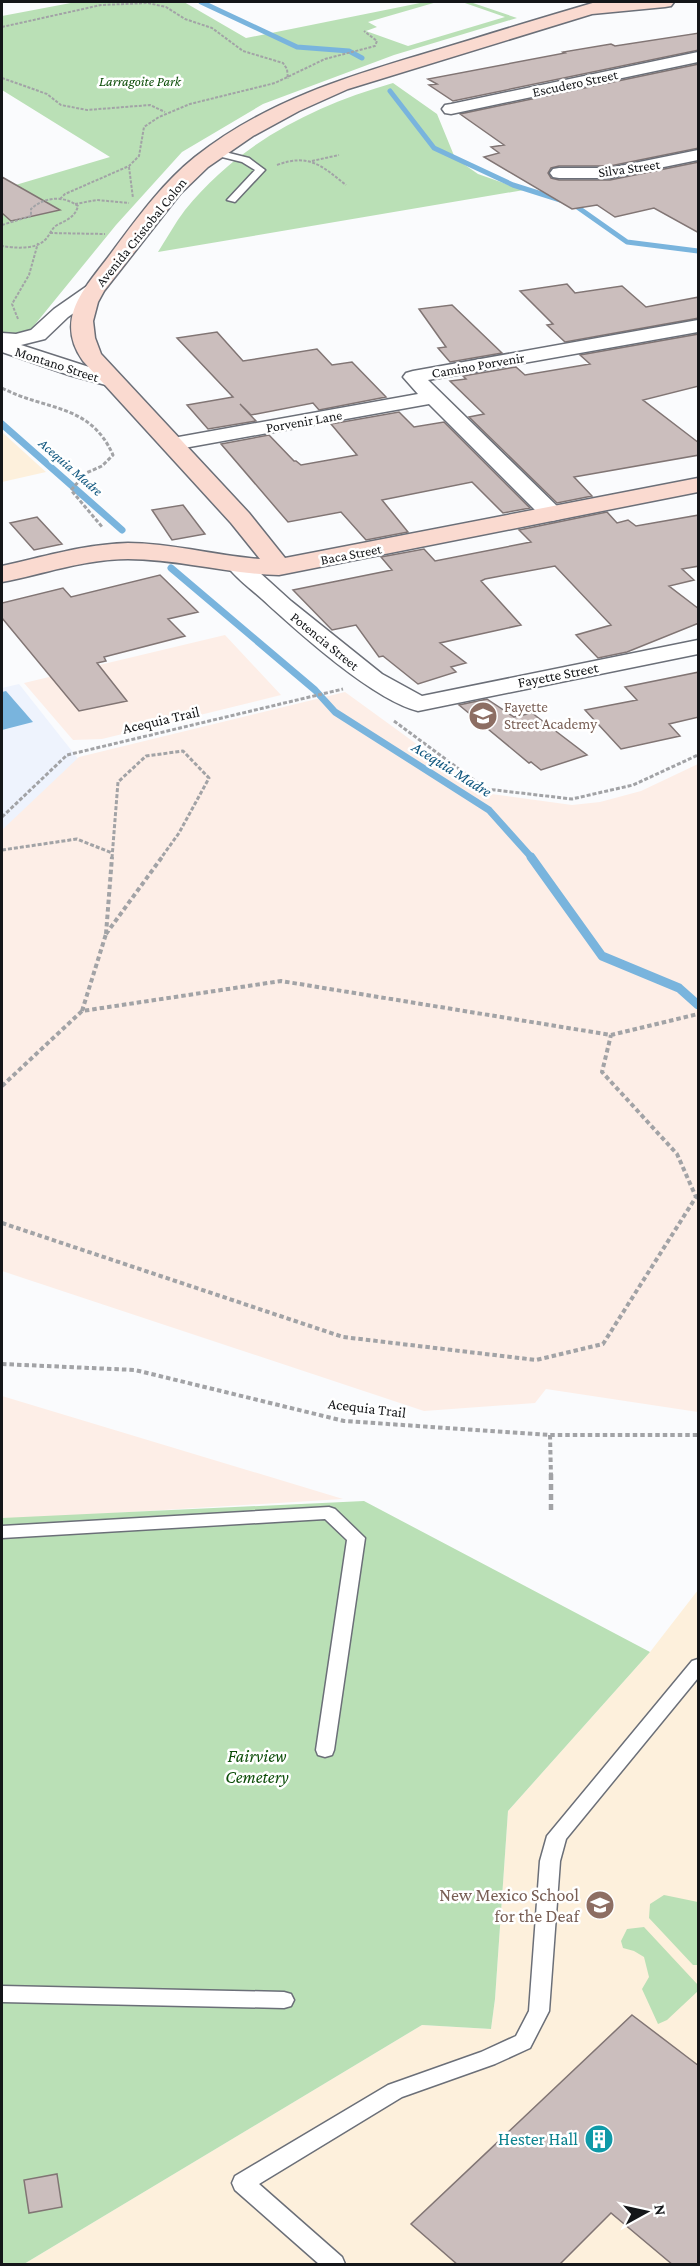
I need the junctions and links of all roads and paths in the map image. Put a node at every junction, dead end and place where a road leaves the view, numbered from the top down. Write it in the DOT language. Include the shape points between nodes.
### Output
graph roads {
  1 [pos="613,2"];
  2 [pos="664,2"];
  3 [pos="594,5"];
  4 [pos="2,27"];
  5 [pos="364,32"];
  6 [pos="699,57"];
  7 [pos="2,78"];
  8 [pos="288,79"];
  9 [pos="451,110"];
  10 [pos="165,112"];
  11 [pos="213,152"];
  12 [pos="339,155"];
  13 [pos="699,155"];
  14 [pos="312,161"];
  15 [pos="273,166"];
  16 [pos="559,173"];
  17 [pos="346,185"];
  18 [pos="60,199"];
  19 [pos="232,200"];
  20 [pos="2,225"];
  21 [pos="49,233"];
  22 [pos="109,234"];
  23 [pos="39,243"];
  24 [pos="2,246"];
  25 [pos="94,290"];
  26 [pos="22,326"];
  27 [pos="699,326"];
  28 [pos="2,339"];
  29 [pos="2,345"];
  30 [pos="113,381"];
  31 [pos="2,388"];
  32 [pos="435,397"];
  33 [pos="174,444"];
  34 [pos="699,486"];
  35 [pos="552,514"];
  36 [pos="108,534"];
  37 [pos="240,567"];
  38 [pos="279,567"];
  39 [pos="2,574"];
  40 [pos="699,647"];
  41 [pos="349,688"];
  42 [pos="418,704"];
  43 [pos="385,715"];
  44 [pos="699,755"];
  45 [pos="2,817"];
  46 [pos="2,850"];
  47 [pos="112,853"];
  48 [pos="106,934"];
  49 [pos="82,1011"];
  50 [pos="699,1014"];
  51 [pos="611,1035"];
  52 [pos="2,1086"];
  53 [pos="2,1223"];
  54 [pos="2,1364"];
  55 [pos="550,1435"];
  56 [pos="699,1435"];
  57 [pos="551,1513"];
  58 [pos="2,1532"];
  59 [pos="699,1666"];
  60 [pos="325,1750"];
  61 [pos="2,1994"];
  62 [pos="284,2000"];
  63 [pos="334,2265"];
  1 -- 3 [label="street, Avenida Cristobal Colon"];
  2 -- 3 [label="street"];
  3 -- 11 [label="street, Avenida Cristobal Colon" via="341,85 269,118"];
  4 -- 8 [label="path" via="101,5 148,3 212,28 243,51 283,63"];
  5 -- 8 [label="path" via="377,41 375,46 324,59"];
  6 -- 9 [label="street, Escudero Street"];
  7 -- 10 [label="path" via="47,94 61,105 87,110 150,105"];
  8 -- 10 [label="path"];
  10 -- 18 [label="path" via="144,127 139,156 129,166"];
  11 -- 19 [label="lane" via="243,159 260,170"];
  11 -- 25 [label="street, Avenida Cristobal Colon" via="170,192"];
  12 -- 14 [label="path"];
  13 -- 16 [label="street, Silva Street" via="610,173"];
  14 -- 15 [label="path" via="291,158"];
  14 -- 17 [label="path"];
  18 -- 20 [label="path" via="41,201 27,219"];
  18 -- 21 [label="path" via="74,202 78,212"];
  21 -- 22 [label="path"];
  21 -- 23 [label="path"];
  23 -- 24 [label="path"];
  23 -- 26 [label="path" via="24,287 12,304"];
  25 -- 28 [label="street" via="38,335"];
  25 -- 30 [label="street, Avenida Cristobal Colon" via="85,306 81,330 91,356"];
  27 -- 32 [label="street, Camino Porvenir" via="413,376"];
  29 -- 30 [label="street, Montano Street"];
  30 -- 33 [label="street, Avenida Cristobal Colon"];
  31 -- 36 [label="path" via="27,400 69,411 94,424 107,438 113,454 102,466 86,473 71,490"];
  32 -- 33 [label="street, Porvenir Lane"];
  32 -- 35 [label="street, Camino Porvenir"];
  33 -- 38 [label="street, Avenida Cristobal Colon"];
  34 -- 35 [label="street, Baca Street"];
  35 -- 38 [label="street, Baca Street"];
  37 -- 38 [label="street, Baca Street"];
  37 -- 39 [label="street, Baca Street" via="144,551 92,554"];
  37 -- 42 [label="street, Potencia Street" via="373,679"];
  40 -- 42 [label="street, Fayette Street"];
  41 -- 45 [label="path, Acequia Trail" via="67,755"];
  43 -- 44 [label="path" via="486,789 572,799 633,784"];
  46 -- 47 [label="path" via="77,839"];
  47 -- 48 [label="path"];
  47 -- 48 [label="path" via="118,782 146,756 183,751 209,778 179,833"];
  48 -- 49 [label="path"];
  49 -- 51 [label="path" via="280,981"];
  49 -- 52 [label="path"];
  50 -- 51 [label="path"];
  51 -- 53 [label="path" via="602,1072 677,1154 696,1197 603,1344 536,1360 343,1337"];
  54 -- 55 [label="path, Acequia Trail" via="135,1370 344,1421"];
  55 -- 56 [label="path, Acequia Trail"];
  55 -- 57 [label="path"];
  58 -- 60 [label="lane" via="328,1513 356,1538"];
  59 -- 63 [label="lane" via="557,1836 550,1861 539,2011 523,2042 395,2091 243,2183"];
  61 -- 62 [label="lane"];
}
